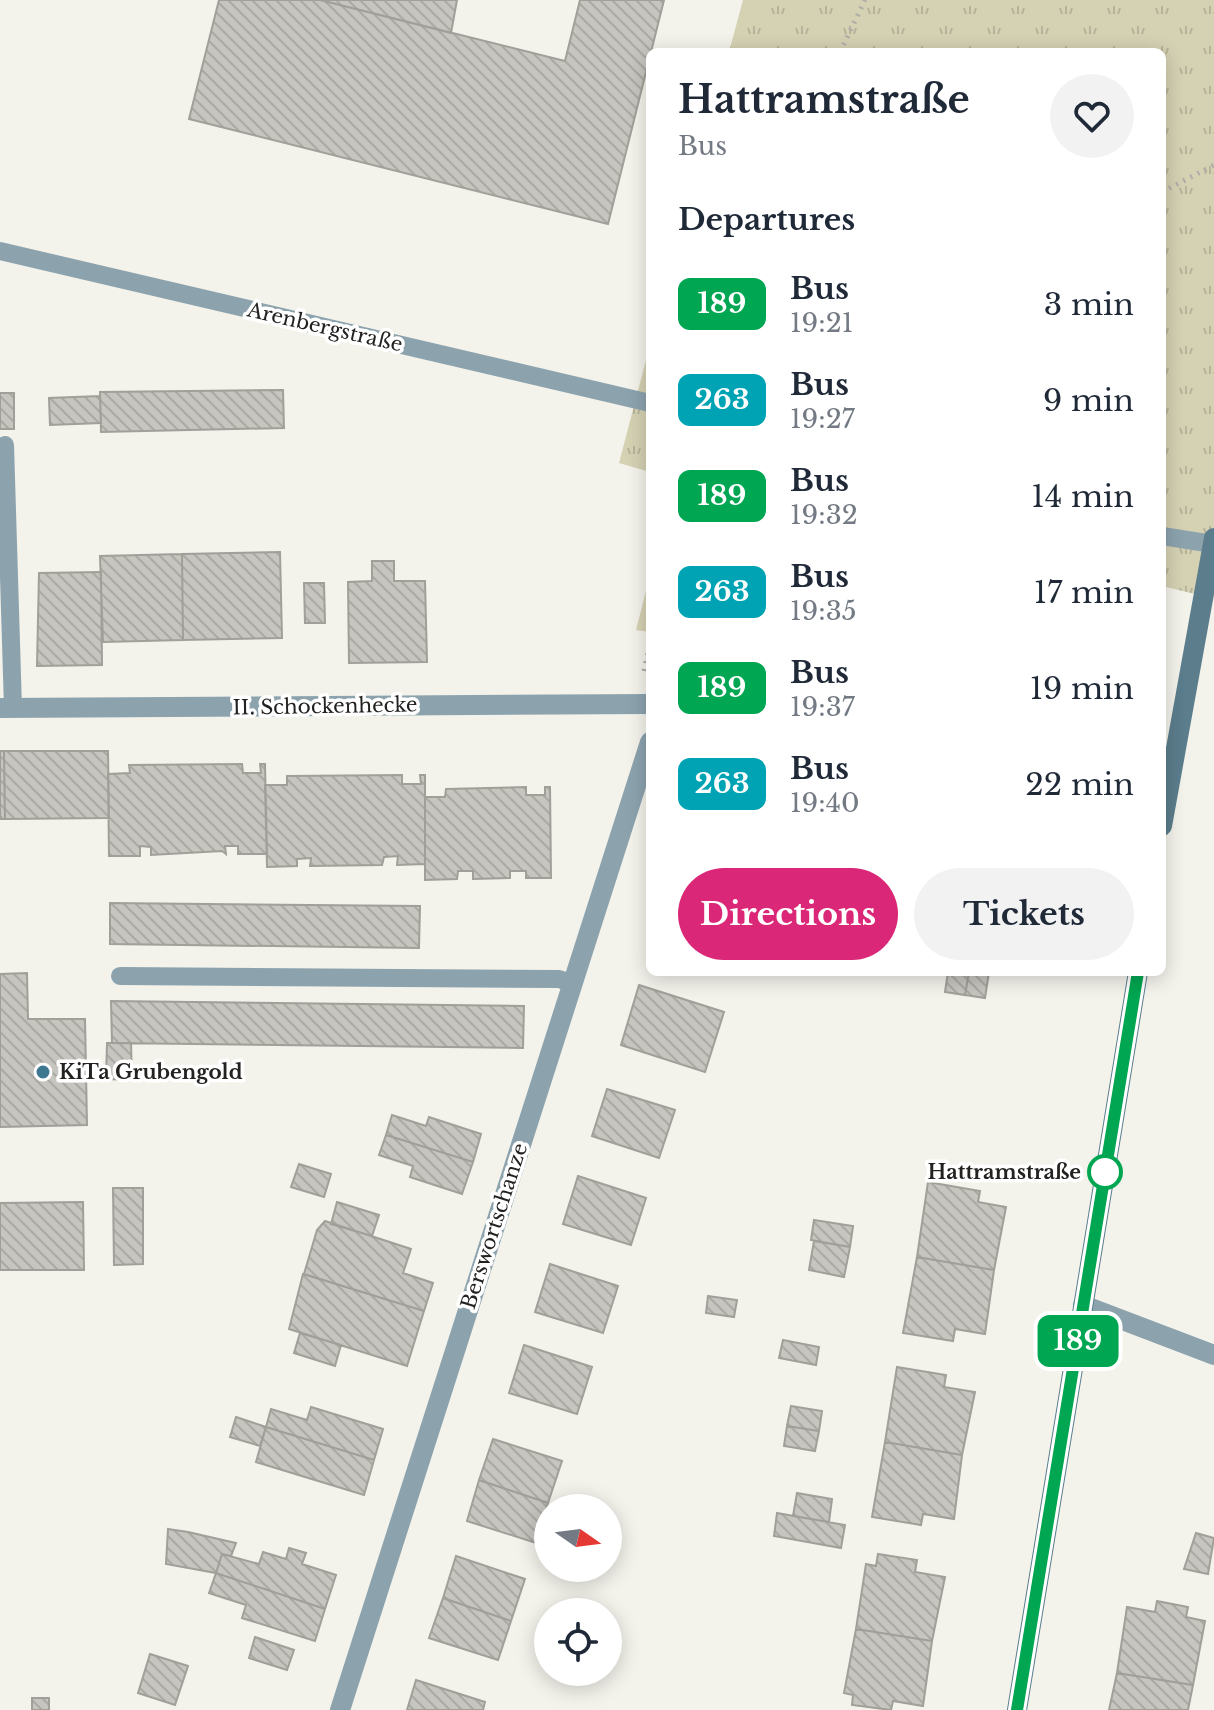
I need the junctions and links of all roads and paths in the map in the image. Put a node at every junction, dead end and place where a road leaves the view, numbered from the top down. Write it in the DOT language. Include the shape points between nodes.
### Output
graph roads {
  1 [pos="865,0"];
  2 [pos="842,48"];
  3 [pos="1214,165"];
  4 [pos="1166,190"];
  5 [pos="0,251"];
  6 [pos="646,402"];
  7 [pos="5,445"];
  8 [pos="1166,536"];
  9 [pos="1213,541"];
  10 [pos="646,704"];
  11 [pos="6,708"];
  12 [pos="646,754"];
  13 [pos="1166,783"];
  14 [pos="120,976"];
  15 [pos="1137,976"];
  16 [pos="571,983"];
  17 [pos="1083,1305"];
  18 [pos="1214,1355"];
  19 [pos="340,1710"];
  20 [pos="1017,1710"];
  1 -- 2 [label="path"];
  3 -- 4 [label="path"];
  5 -- 6 [label="lane, Arenbergstraße"];
  7 -- 11 [label="lane"];
  8 -- 9 [label="lane"];
  9 -- 13 [label="main road"];
  10 -- 11 [label="street, II. Schockenhecke"];
  12 -- 16 [label="street, Berswortschanze"];
  14 -- 16 [label="lane"];
  15 -- 17 [label="main road"];
  16 -- 19 [label="street, Berswortschanze"];
  17 -- 18 [label="street"];
  17 -- 20 [label="main road"];
}
